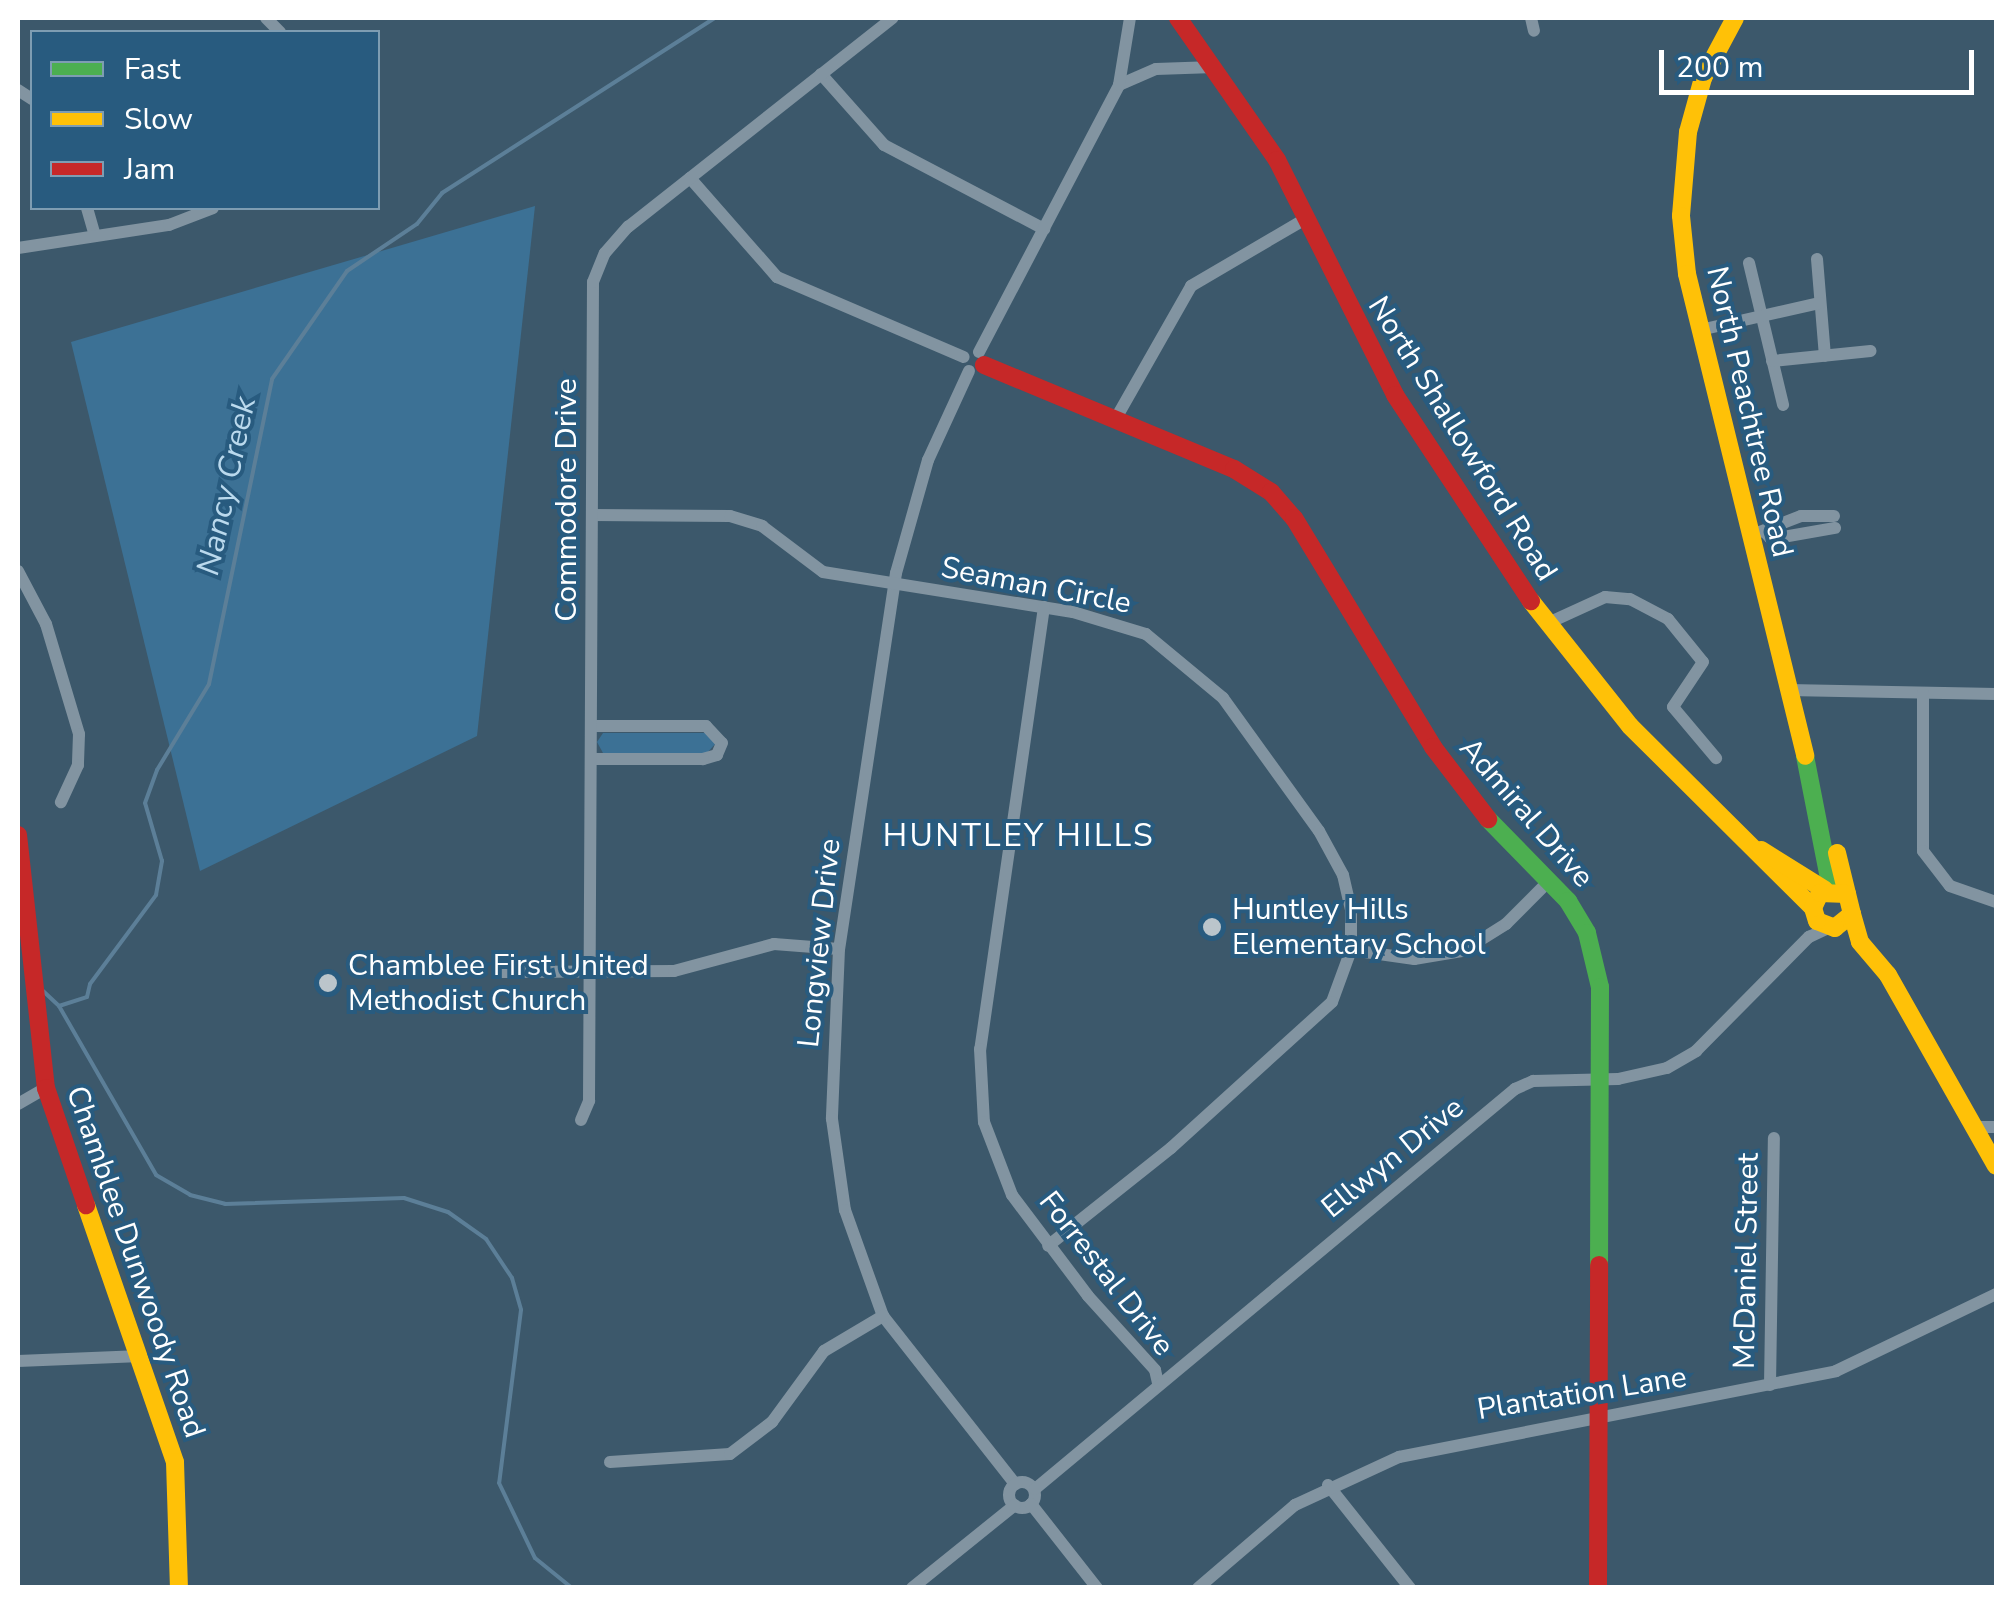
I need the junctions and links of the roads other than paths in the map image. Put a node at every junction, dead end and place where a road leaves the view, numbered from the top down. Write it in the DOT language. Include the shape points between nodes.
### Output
graph roads {
  1 [pos="894,18"];
  2 [pos="1130,18"];
  3 [pos="1178,18"];
  4 [pos="1736,18"];
  5 [pos="1214,67"];
  6 [pos="822,74"];
  7 [pos="1120,85"];
  8 [pos="690,178"];
  9 [pos="88,210"];
  10 [pos="208,210"];
  11 [pos="1305,219"];
  12 [pos="1044,229"];
  13 [pos="95,236"];
  14 [pos="18,248"];
  15 [pos="1817,259"];
  16 [pos="1749,264"];
  17 [pos="1820,303"];
  18 [pos="1762,316"];
  19 [pos="1700,330"];
  20 [pos="1870,351"];
  21 [pos="1825,356"];
  22 [pos="1772,361"];
  23 [pos="977,362"];
  24 [pos="1782,405"];
  25 [pos="1115,420"];
  26 [pos="592,515"];
  27 [pos="1834,522"];
  28 [pos="1757,534"];
  29 [pos="18,571"];
  30 [pos="894,585"];
  31 [pos="1044,608"];
  32 [pos="1546,624"];
  33 [pos="1788,690"];
  34 [pos="1923,693"];
  35 [pos="1996,694"];
  36 [pos="590,726"];
  37 [pos="1716,758"];
  38 [pos="591,759"];
  39 [pos="61,802"];
  40 [pos="1822,822"];
  41 [pos="18,836"];
  42 [pos="1824,846"];
  43 [pos="1756,849"];
  44 [pos="1798,872"];
  45 [pos="1550,881"];
  46 [pos="1834,891"];
  47 [pos="1996,902"];
  48 [pos="1852,914"];
  49 [pos="1823,920"];
  50 [pos="840,949"];
  51 [pos="1351,950"];
  52 [pos="501,972"];
  53 [pos="590,973"];
  54 [pos="1891,988"];
  55 [pos="1599,1079"];
  56 [pos="46,1088"];
  57 [pos="18,1104"];
  58 [pos="580,1120"];
  59 [pos="1976,1127"];
  60 [pos="1996,1127"];
  61 [pos="1774,1138"];
  62 [pos="1996,1166"];
  63 [pos="1048,1246"];
  64 [pos="1996,1294"];
  65 [pos="883,1316"];
  66 [pos="140,1356"];
  67 [pos="18,1362"];
  68 [pos="1158,1384"];
  69 [pos="1770,1386"];
  70 [pos="1599,1417"];
  71 [pos="610,1462"];
  72 [pos="1014,1484"];
  73 [pos="1328,1486"];
  74 [pos="1034,1489"];
  75 [pos="1031,1504"];
  76 [pos="1015,1505"];
  77 [pos="178,1588"];
  78 [pos="912,1588"];
  79 [pos="1097,1588"];
  80 [pos="1198,1588"];
  81 [pos="1410,1588"];
  82 [pos="1598,1588"];
  1 -- 6 [label="street, Commodore Drive"];
  2 -- 7 [label="street, Longview Drive"];
  3 -- 5 [label="street, North Shallowford Road"];
  4 -- 19 [label="street, North Peachtree Road" via="1697,96 1683,168 1681,216"];
  5 -- 7 [label="street" via="1156,69"];
  5 -- 11 [label="street, North Shallowford Road" via="1277,160"];
  6 -- 8 [label="street, Commodore Drive"];
  6 -- 12 [label="street" via="884,145"];
  7 -- 12 [label="street, Longview Drive"];
  8 -- 23 [label="street" via="777,277"];
  8 -- 26 [label="street, Commodore Drive" via="612,242 594,282"];
  9 -- 13 [label="street"];
  10 -- 13 [label="street" via="169,225"];
  11 -- 25 [label="street" via="1223,261 1191,286"];
  11 -- 32 [label="street, North Shallowford Road" via="1365,346"];
  12 -- 23 [label="street, Longview Drive"];
  13 -- 14 [label="street"];
  15 -- 17 [label="street"];
  16 -- 18 [label="street"];
  17 -- 18 [label="street"];
  17 -- 21 [label="street"];
  18 -- 19 [label="street"];
  18 -- 22 [label="street"];
  19 -- 28 [label="street, North Peachtree Road"];
  20 -- 21 [label="street"];
  21 -- 22 [label="street"];
  22 -- 24 [label="street"];
  23 -- 25 [label="street, Admiral Drive"];
  23 -- 30 [label="street, Longview Drive" via="928,460"];
  25 -- 45 [label="street, Admiral Drive" via="1234,469 1284,505 1432,746 1481,812"];
  26 -- 30 [label="street, Seaman Circle" via="749,520 811,567"];
  26 -- 36 [label="street, Commodore Drive"];
  27 -- 28 [label="street" via="1801,516"];
  28 -- 33 [label="street, North Peachtree Road"];
  29 -- 39 [label="street" via="46,624 79,734 78,765"];
  30 -- 31 [label="street, Seaman Circle"];
  30 -- 50 [label="street, Longview Drive"];
  31 -- 51 [label="street, Seaman Circle" via="1146,634 1223,698 1276,764 1335,858 1350,897"];
  31 -- 63 [label="street, Forrestal Drive" via="980,1049 989,1146"];
  32 -- 37 [label="street" via="1606,597 1630,600 1668,619 1703,662 1672,707"];
  32 -- 43 [label="street, North Shallowford Road" via="1600,695"];
  33 -- 34 [label="street"];
  33 -- 40 [label="street, North Peachtree Road"];
  34 -- 35 [label="street"];
  34 -- 47 [label="street" via="1923,850 1950,886"];
  36 -- 38 [label="street, Commodore Drive"];
  36 -- 38 [label="street" via="706,726 722,742 717,755 703,760"];
  38 -- 53 [label="street, Commodore Drive"];
  40 -- 42 [label="street, North Peachtree Road"];
  40 -- 46 [label="street, North Peachtree Road"];
  41 -- 56 [label="street, Chamblee Dunwoody Road"];
  42 -- 44 [label="street"];
  42 -- 46 [label="street, North Peachtree Road"];
  43 -- 44 [label="street, North Shallowford Road"];
  43 -- 49 [label="street, North Shallowford Road"];
  44 -- 46 [label="street, North Shallowford Road"];
  45 -- 51 [label="street" via="1506,924 1463,951 1414,959"];
  45 -- 55 [label="street, Admiral Drive" via="1592,947 1600,987"];
  46 -- 48 [label="street, North Peachtree Road"];
  46 -- 49 [label="street"];
  48 -- 49 [label="street"];
  48 -- 54 [label="street, North Peachtree Road" via="1857,935"];
  49 -- 54 [label="street, North Peachtree Road"];
  49 -- 55 [label="street, Ellwyn Drive" via="1696,1051 1667,1068"];
  50 -- 53 [label="street" via="774,944 687,970"];
  50 -- 65 [label="street, Longview Drive" via="832,1068 836,1167"];
  51 -- 63 [label="street, Seaman Circle" via="1341,986 1312,1026"];
  52 -- 53 [label="street"];
  53 -- 58 [label="street, Commodore Drive" via="589,1101"];
  54 -- 59 [label="street, North Peachtree Road"];
  55 -- 68 [label="street, Ellwyn Drive" via="1533,1081 1516,1089"];
  55 -- 70 [label="street, Admiral Drive"];
  56 -- 57 [label="street"];
  56 -- 66 [label="street, Chamblee Dunwoody Road" via="83,1209"];
  59 -- 60 [label="street"];
  59 -- 62 [label="street, North Peachtree Road"];
  61 -- 69 [label="street, McDaniel Street"];
  63 -- 68 [label="street, Forrestal Drive" via="1155,1370"];
  64 -- 69 [label="street, Plantation Lane" via="1878,1355"];
  65 -- 71 [label="street" via="824,1351 772,1422 730,1454"];
  65 -- 72 [label="street, Longview Drive"];
  66 -- 67 [label="street"];
  66 -- 77 [label="street, Chamblee Dunwoody Road" via="174,1462"];
  68 -- 74 [label="street, Ellwyn Drive"];
  69 -- 70 [label="street, Plantation Lane"];
  70 -- 73 [label="street, Plantation Lane" via="1464,1439"];
  70 -- 82 [label="street, Admiral Drive"];
  72 -- 74 [label="street"];
  72 -- 76 [label="street" via="1009,1494"];
  73 -- 80 [label="street, Plantation Lane" via="1261,1529"];
  73 -- 81 [label="street"];
  74 -- 75 [label="street"];
  75 -- 76 [label="street"];
  75 -- 79 [label="street"];
  76 -- 78 [label="street"];
}
